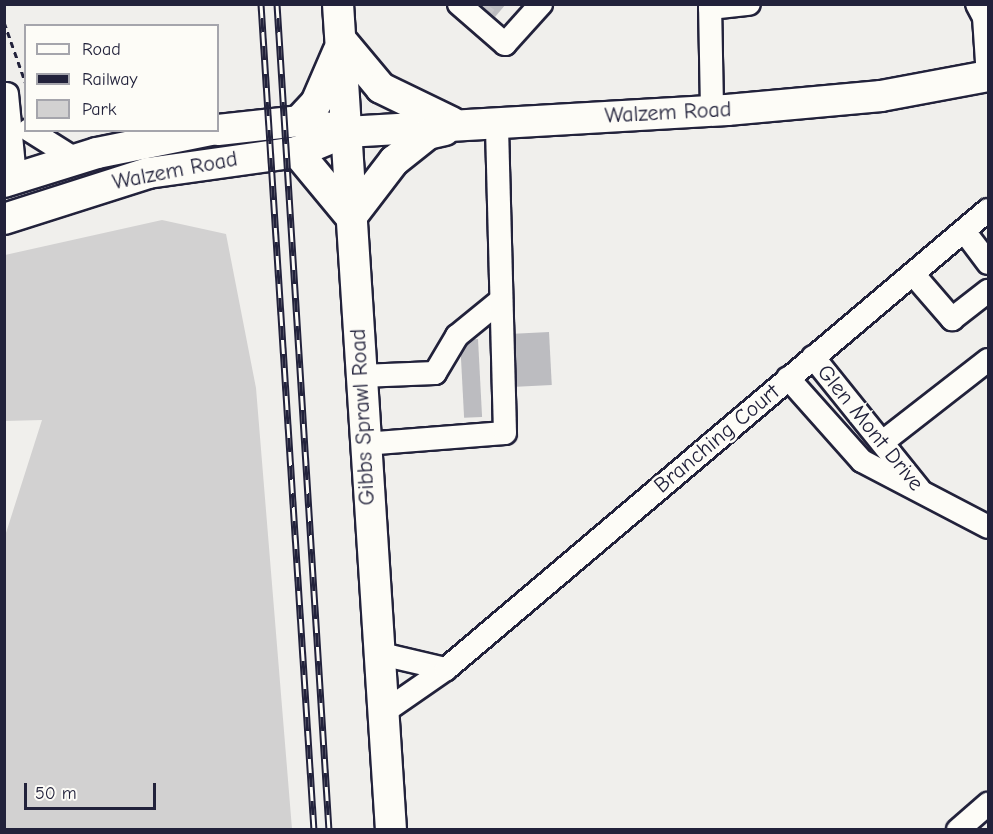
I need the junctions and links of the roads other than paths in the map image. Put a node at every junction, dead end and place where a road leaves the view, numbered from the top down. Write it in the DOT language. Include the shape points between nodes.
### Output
graph roads {
  1 [pos="338,4"];
  2 [pos="542,4"];
  3 [pos="748,4"];
  4 [pos="977,4"];
  5 [pos="710,6"];
  6 [pos="472,9"];
  7 [pos="341,40"];
  8 [pos="988,76"];
  9 [pos="12,88"];
  10 [pos="712,111"];
  11 [pos="24,119"];
  12 [pos="298,121"];
  13 [pos="463,125"];
  14 [pos="497,126"];
  15 [pos="219,130"];
  16 [pos="32,132"];
  17 [pos="202,132"];
  18 [pos="346,132"];
  19 [pos="297,152"];
  20 [pos="75,159"];
  21 [pos="10,179"];
  22 [pos="988,210"];
  23 [pos="351,218"];
  24 [pos="4,219"];
  25 [pos="964,231"];
  26 [pos="988,263"];
  27 [pos="913,274"];
  28 [pos="988,291"];
  29 [pos="501,300"];
  30 [pos="813,357"];
  31 [pos="988,360"];
  32 [pos="362,376"];
  33 [pos="788,378"];
  34 [pos="884,441"];
  35 [pos="364,444"];
  36 [pos="928,499"];
  37 [pos="988,527"];
  38 [pos="377,653"];
  39 [pos="446,669"];
  40 [pos="384,712"];
  41 [pos="988,804"];
  42 [pos="391,830"];
  43 [pos="958,830"];
  1 -- 7 [label="main road, Gibbs Sprawl Road"];
  2 -- 6 [label="street" via="504,44"];
  3 -- 5 [label="street"];
  4 -- 8 [label="street" via="984,17"];
  5 -- 10 [label="street"];
  7 -- 12 [label="main road" via="316,103"];
  7 -- 13 [label="main road" via="381,88 430,115"];
  7 -- 18 [label="main road, Gibbs Sprawl Road"];
  8 -- 10 [label="main road, Walzem Road" via="881,96"];
  9 -- 11 [label="street"];
  9 -- 21 [label="street"];
  10 -- 14 [label="main road, Walzem Road"];
  12 -- 15 [label="main road, Walzem Road"];
  12 -- 18 [label="main road, Walzem Road"];
  13 -- 14 [label="main road, Walzem Road"];
  13 -- 18 [label="main road, Walzem Road"];
  13 -- 23 [label="main road" via="428,134 394,161"];
  14 -- 29 [label="street"];
  16 -- 20 [label="street"];
  17 -- 20 [label="main road, Walzem Road"];
  18 -- 19 [label="main road, Walzem Road"];
  18 -- 23 [label="main road, Gibbs Sprawl Road"];
  19 -- 23 [label="main road"];
  19 -- 24 [label="main road, Walzem Road" via="148,173"];
  20 -- 21 [label="main road, Walzem Road"];
  22 -- 25 [label="street, Branching Court"];
  23 -- 32 [label="main road, Gibbs Sprawl Road"];
  25 -- 26 [label="street"];
  25 -- 27 [label="street, Branching Court"];
  27 -- 28 [label="street" via="952,319"];
  27 -- 30 [label="street, Branching Court"];
  29 -- 32 [label="street" via="457,336 435,373"];
  29 -- 35 [label="street" via="505,433"];
  30 -- 33 [label="street, Branching Court"];
  30 -- 34 [label="street, Glen Mont Drive"];
  31 -- 34 [label="street"];
  32 -- 35 [label="main road, Gibbs Sprawl Road"];
  33 -- 36 [label="street, Glen Mont Drive" via="862,461"];
  33 -- 39 [label="street, Branching Court"];
  34 -- 36 [label="street, Glen Mont Drive"];
  35 -- 38 [label="main road, Gibbs Sprawl Road"];
  36 -- 37 [label="street, Glen Mont Drive"];
  38 -- 39 [label="street"];
  38 -- 40 [label="main road, Gibbs Sprawl Road"];
  39 -- 40 [label="street, Branching Court"];
  40 -- 42 [label="main road, Gibbs Sprawl Road"];
  41 -- 43 [label="street"];
}
